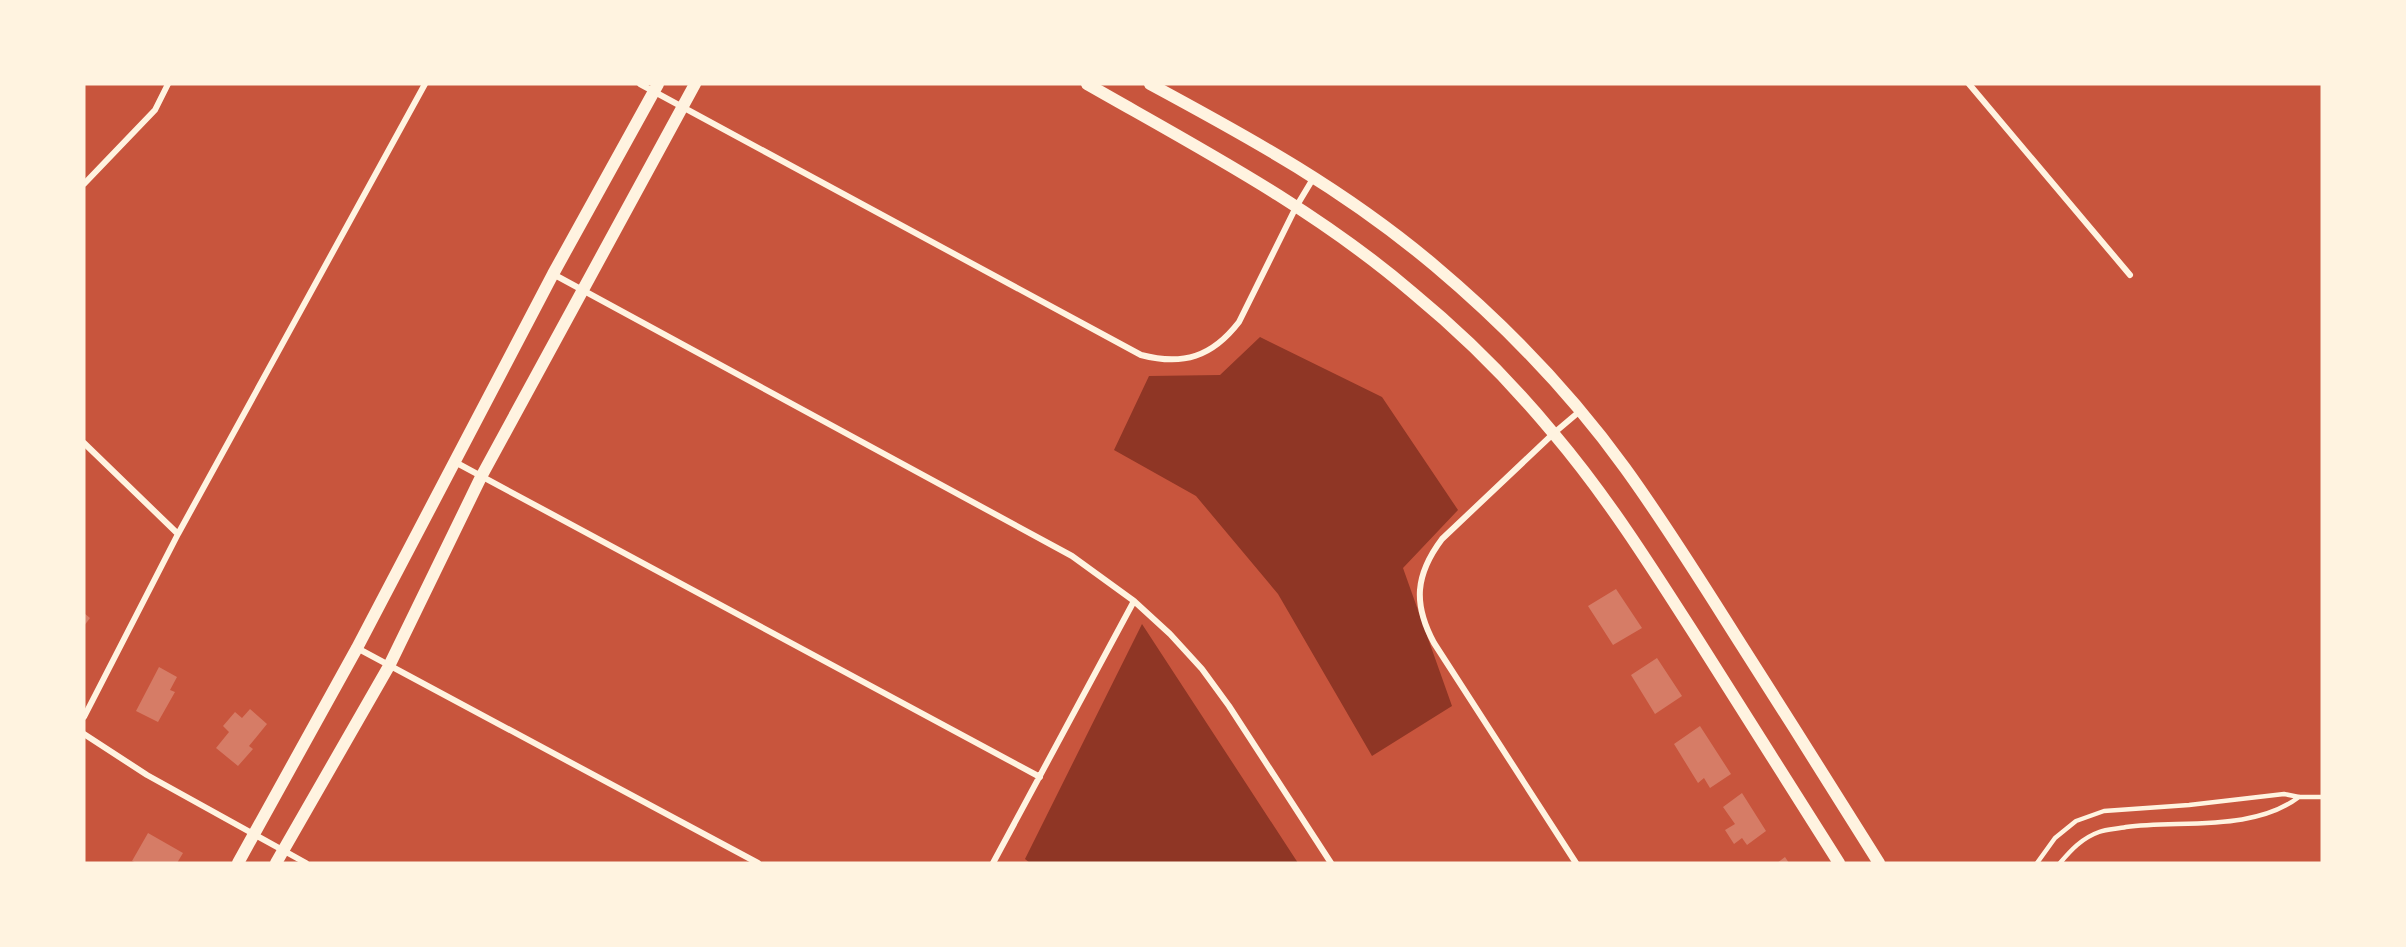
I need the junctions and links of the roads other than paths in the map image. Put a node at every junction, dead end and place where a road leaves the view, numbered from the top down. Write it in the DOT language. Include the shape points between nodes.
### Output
graph roads {
  1 [pos="168,84"];
  2 [pos="425,84"];
  3 [pos="640,84"];
  4 [pos="695,84"];
  5 [pos="1087,84"];
  6 [pos="1150,84"];
  7 [pos="1969,84"];
  8 [pos="656,87"];
  9 [pos="683,106"];
  10 [pos="1315,177"];
  11 [pos="84,184"];
  12 [pos="1296,207"];
  13 [pos="553,274"];
  14 [pos="2130,275"];
  15 [pos="584,290"];
  16 [pos="1580,411"];
  17 [pos="1554,433"];
  18 [pos="84,443"];
  19 [pos="455,462"];
  20 [pos="481,477"];
  21 [pos="178,534"];
  22 [pos="1134,601"];
  23 [pos="357,648"];
  24 [pos="389,666"];
  25 [pos="84,717"];
  26 [pos="84,734"];
  27 [pos="1040,777"];
  28 [pos="2299,797"];
  29 [pos="2322,797"];
  30 [pos="254,834"];
  31 [pos="283,850"];
  32 [pos="238,863"];
  33 [pos="276,863"];
  34 [pos="306,863"];
  35 [pos="758,863"];
  36 [pos="993,863"];
  37 [pos="1331,863"];
  38 [pos="1576,863"];
  39 [pos="1839,863"];
  40 [pos="1880,863"];
  41 [pos="2037,863"];
  42 [pos="2060,863"];
  1 -- 11 [label="street" via="155,110"];
  2 -- 21 [label="street"];
  3 -- 8 [label="street"];
  4 -- 9 [label="main road"];
  5 -- 12 [label="main road"];
  6 -- 10 [label="main road"];
  7 -- 14 [label="street"];
  8 -- 9 [label="street"];
  8 -- 13 [label="main road"];
  9 -- 12 [label="street" via="1141,355 1159,360 1200,355 1229,335"];
  9 -- 15 [label="main road"];
  10 -- 12 [label="street"];
  10 -- 16 [label="main road" via="1374,218 1490,315"];
  12 -- 17 [label="main road" via="1353,245 1412,292 1466,340"];
  13 -- 15 [label="street"];
  13 -- 19 [label="main road"];
  15 -- 20 [label="main road"];
  15 -- 22 [label="street" via="1072,556"];
  16 -- 17 [label="street"];
  16 -- 40 [label="main road" via="1666,527"];
  17 -- 38 [label="street" via="1442,539 1430,555 1419,588 1425,626 1434,643"];
  17 -- 39 [label="main road" via="1638,546"];
  18 -- 21 [label="street"];
  19 -- 20 [label="street"];
  19 -- 23 [label="main road"];
  20 -- 24 [label="main road"];
  20 -- 27 [label="street"];
  21 -- 25 [label="street"];
  22 -- 27 [label="street"];
  22 -- 37 [label="street" via="1202,669"];
  23 -- 24 [label="street"];
  23 -- 30 [label="main road"];
  24 -- 31 [label="main road"];
  24 -- 35 [label="street"];
  26 -- 30 [label="street" via="117,757"];
  27 -- 36 [label="street"];
  28 -- 29 [label="lane"];
  28 -- 41 [label="lane" via="2284,794 2104,811 2076,821 2055,838"];
  28 -- 42 [label="lane" via="2288,806 2254,819 2100,831 2074,846"];
  30 -- 31 [label="street"];
  30 -- 32 [label="main road"];
  31 -- 33 [label="main road"];
  31 -- 34 [label="street"];
}
